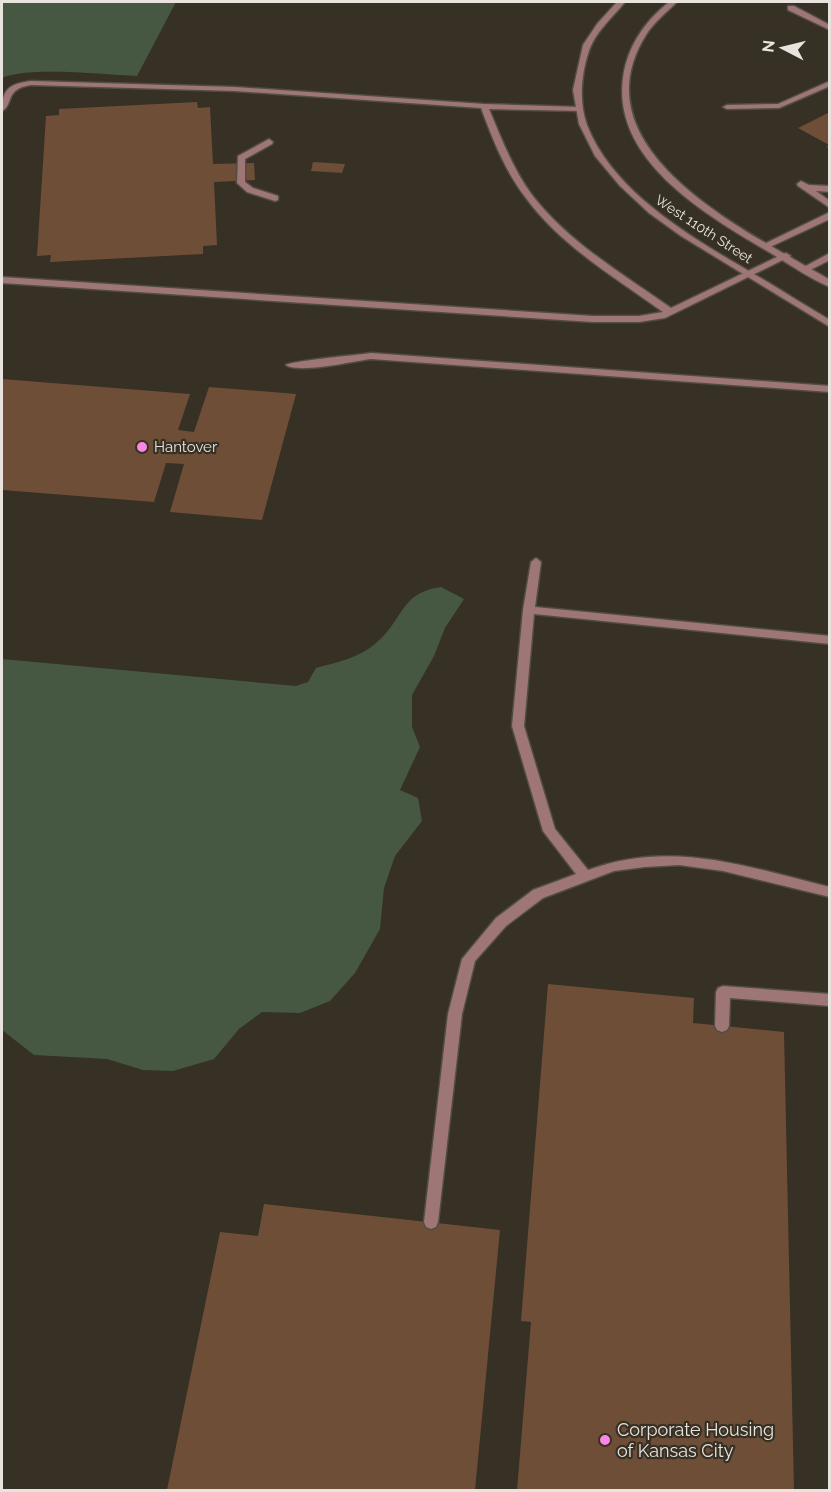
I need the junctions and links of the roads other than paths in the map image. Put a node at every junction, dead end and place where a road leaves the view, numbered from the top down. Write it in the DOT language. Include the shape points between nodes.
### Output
graph roads {
  1 [pos="621,2"];
  2 [pos="673,2"];
  3 [pos="805,2"];
  4 [pos="830,28"];
  5 [pos="830,83"];
  6 [pos="484,106"];
  7 [pos="727,107"];
  8 [pos="2,109"];
  9 [pos="579,109"];
  10 [pos="269,142"];
  11 [pos="830,189"];
  12 [pos="275,198"];
  13 [pos="830,205"];
  14 [pos="830,215"];
  15 [pos="766,245"];
  16 [pos="786,256"];
  17 [pos="830,256"];
  18 [pos="805,269"];
  19 [pos="750,275"];
  20 [pos="2,280"];
  21 [pos="830,284"];
  22 [pos="670,312"];
  23 [pos="830,324"];
  24 [pos="291,365"];
  25 [pos="830,389"];
  26 [pos="536,562"];
  27 [pos="529,610"];
  28 [pos="830,640"];
  29 [pos="584,875"];
  30 [pos="830,892"];
  31 [pos="830,1000"];
  32 [pos="722,1026"];
  33 [pos="431,1222"];
  1 -- 9 [label="street, West 110th Street" via="600,24 584,54 579,70"];
  2 -- 15 [label="street, West 110th Street" via="644,32 633,53 627,70 630,121 649,155 681,188"];
  3 -- 4 [label="street" via="791,8"];
  5 -- 7 [label="street" via="779,106"];
  6 -- 8 [label="street" via="235,89 30,82 10,89"];
  6 -- 9 [label="street"];
  6 -- 22 [label="street" via="502,153 537,207 577,245"];
  9 -- 19 [label="street, West 110th Street" via="592,145 617,180 676,229"];
  10 -- 12 [label="street" via="242,158 241,183"];
  11 -- 13 [label="street" via="803,186"];
  14 -- 15 [label="street"];
  15 -- 16 [label="street, West 110th Street"];
  16 -- 18 [label="street, West 110th Street"];
  16 -- 19 [label="street"];
  17 -- 18 [label="street"];
  18 -- 21 [label="street, West 110th Street"];
  19 -- 22 [label="street"];
  19 -- 23 [label="street, West 110th Street"];
  20 -- 22 [label="street" via="593,319 639,319"];
  24 -- 25 [label="street" via="371,356"];
  26 -- 27 [label="street"];
  27 -- 28 [label="street"];
  27 -- 29 [label="street" via="518,726 549,831"];
  29 -- 30 [label="street" via="613,866 680,860 723,866"];
  29 -- 33 [label="street" via="538,894 501,922 469,959 455,1014"];
  31 -- 32 [label="street" via="723,992"];
}
